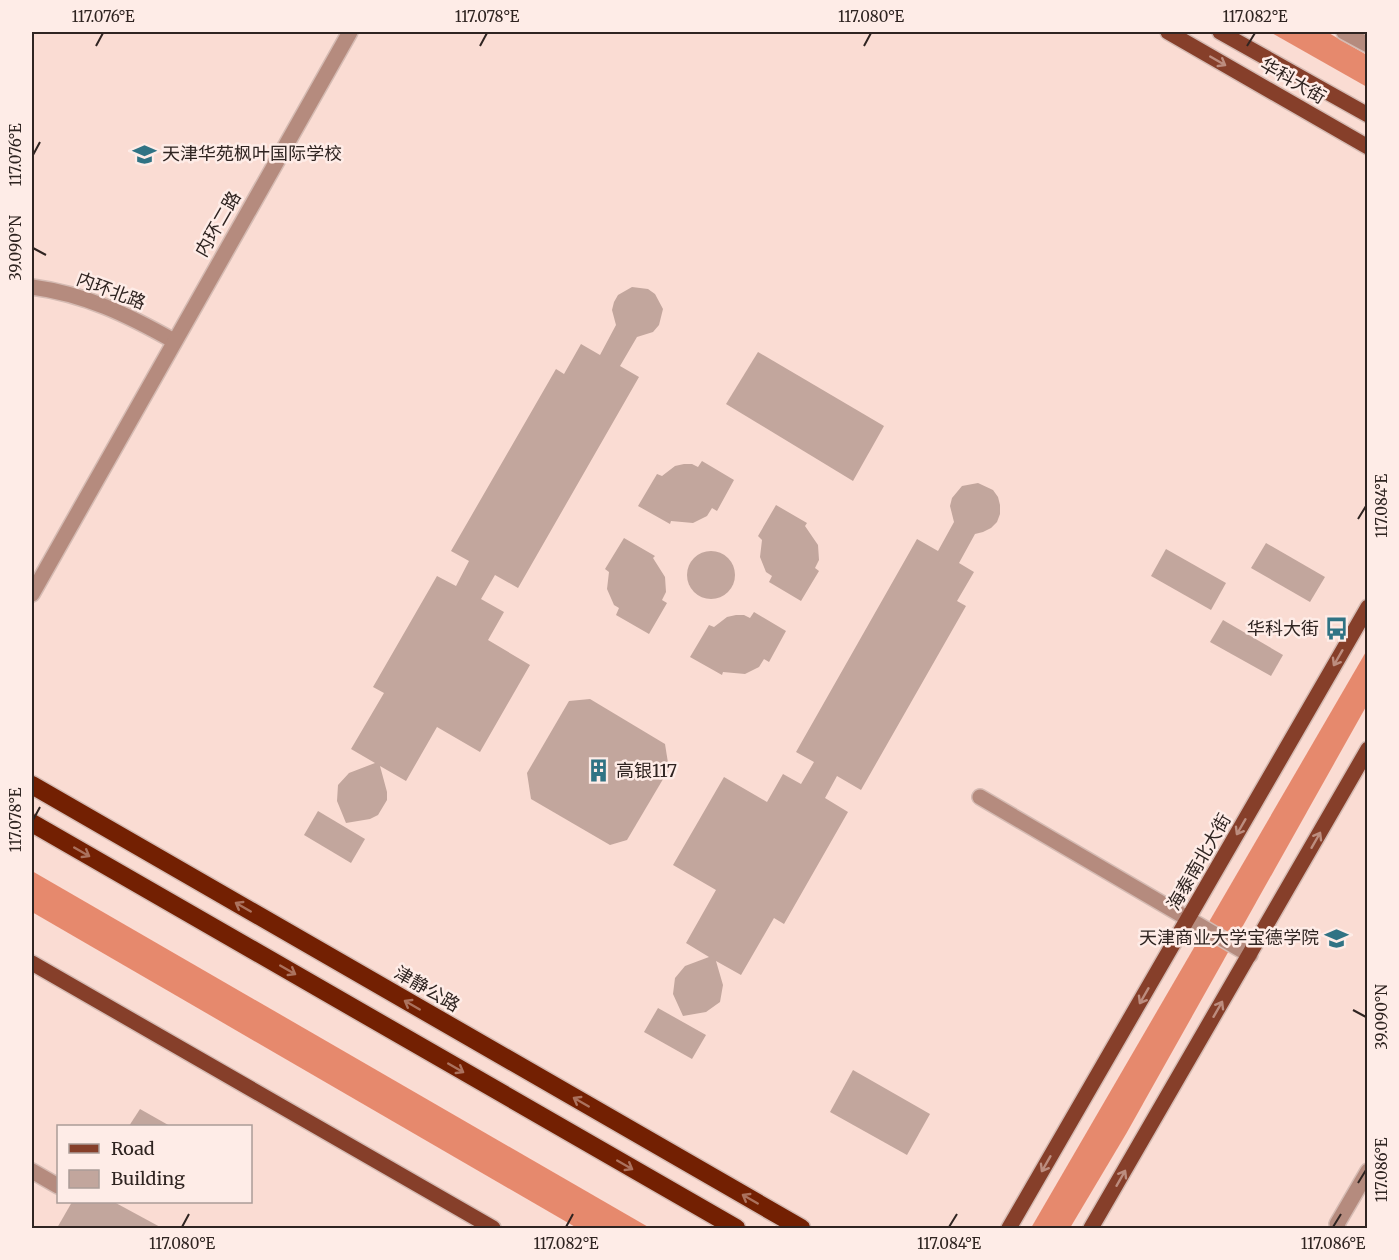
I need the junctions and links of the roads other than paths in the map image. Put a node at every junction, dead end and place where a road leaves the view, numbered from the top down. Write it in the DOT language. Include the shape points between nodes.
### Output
graph roads {
  1 [pos="350,32"];
  2 [pos="1168,32"];
  3 [pos="1220,32"];
  4 [pos="1344,32"];
  5 [pos="1368,45"];
  6 [pos="1368,115"];
  7 [pos="1368,147"];
  8 [pos="32,287"];
  9 [pos="174,341"];
  10 [pos="32,594"];
  11 [pos="1368,607"];
  12 [pos="1368,749"];
  13 [pos="32,785"];
  14 [pos="980,797"];
  15 [pos="32,823"];
  16 [pos="1193,923"];
  17 [pos="1245,952"];
  18 [pos="32,963"];
  19 [pos="32,1170"];
  20 [pos="1368,1171"];
  21 [pos="57,1185"];
  22 [pos="493,1228"];
  23 [pos="736,1228"];
  24 [pos="801,1228"];
  25 [pos="1009,1228"];
  26 [pos="1091,1228"];
  27 [pos="1338,1228"];
  1 -- 9 [label="street, 内环二路"];
  2 -- 7 [label="main road, 华科大街, one-way"];
  3 -- 6 [label="main road, 华科大街"];
  4 -- 5 [label="street"];
  8 -- 9 [label="street, 内环北路" via="127,315"];
  9 -- 10 [label="street, 内环二路"];
  11 -- 16 [label="main road, 海泰南北大街, one-way"];
  17 -- 12 [label="main road, one-way"];
  24 -- 13 [label="highway, 津静公路, one-way"];
  14 -- 16 [label="street"];
  15 -- 23 [label="highway, one-way"];
  16 -- 17 [label="street"];
  16 -- 25 [label="main road, 海泰南北大街, one-way"];
  26 -- 17 [label="main road, one-way"];
  18 -- 22 [label="main road"];
  19 -- 21 [label="street"];
  20 -- 27 [label="street"];
}
